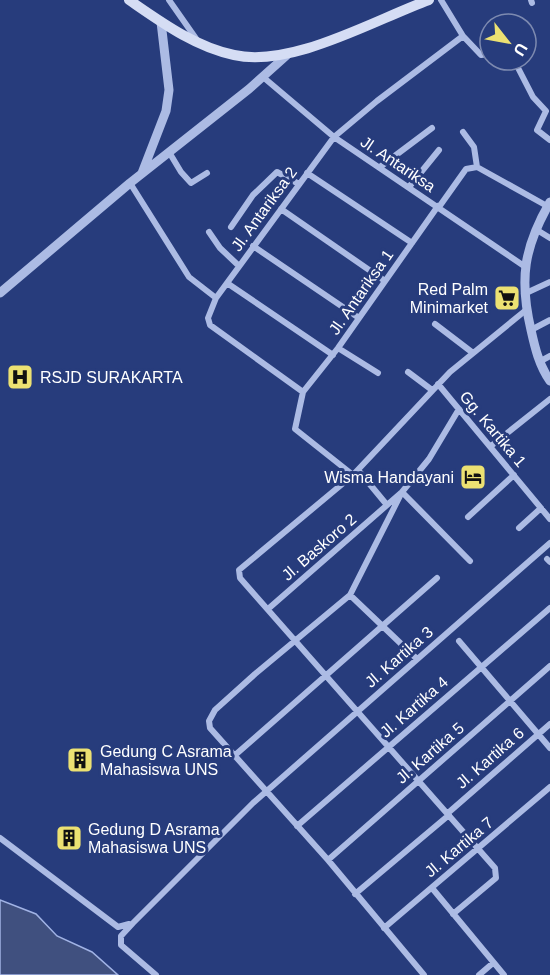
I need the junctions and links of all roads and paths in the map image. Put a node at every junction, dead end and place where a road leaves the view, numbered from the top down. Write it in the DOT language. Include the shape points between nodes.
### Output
graph roads {
  1 [pos="129,0"];
  2 [pos="169,0"];
  3 [pos="429,0"];
  4 [pos="441,0"];
  5 [pos="160,22"];
  6 [pos="463,36"];
  7 [pos="199,43"];
  8 [pos="478,54"];
  9 [pos="287,55"];
  10 [pos="520,72"];
  11 [pos="263,77"];
  12 [pos="432,128"];
  13 [pos="463,132"];
  14 [pos="334,137"];
  15 [pos="550,140"];
  16 [pos="439,150"];
  17 [pos="169,152"];
  18 [pos="477,167"];
  19 [pos="380,168"];
  20 [pos="207,173"];
  21 [pos="307,173"];
  22 [pos="142,174"];
  23 [pos="130,183"];
  24 [pos="299,184"];
  25 [pos="409,188"];
  26 [pos="549,204"];
  27 [pos="438,207"];
  28 [pos="281,209"];
  29 [pos="231,228"];
  30 [pos="537,230"];
  31 [pos="209,232"];
  32 [pos="550,238"];
  33 [pos="412,243"];
  34 [pos="254,246"];
  35 [pos="239,266"];
  36 [pos="524,266"];
  37 [pos="385,281"];
  38 [pos="550,282"];
  39 [pos="227,283"];
  40 [pos="0,293"];
  41 [pos="524,294"];
  42 [pos="216,298"];
  43 [pos="526,310"];
  44 [pos="359,318"];
  45 [pos="550,320"];
  46 [pos="435,324"];
  47 [pos="531,330"];
  48 [pos="338,348"];
  49 [pos="473,353"];
  50 [pos="333,355"];
  51 [pos="550,356"];
  52 [pos="539,362"];
  53 [pos="408,372"];
  54 [pos="378,373"];
  55 [pos="550,381"];
  56 [pos="435,387"];
  57 [pos="303,392"];
  58 [pos="550,399"];
  59 [pos="459,409"];
  60 [pos="491,446"];
  61 [pos="355,472"];
  62 [pos="514,475"];
  63 [pos="402,492"];
  64 [pos="387,505"];
  65 [pos="542,508"];
  66 [pos="468,517"];
  67 [pos="550,519"];
  68 [pos="519,528"];
  69 [pos="550,543"];
  70 [pos="470,561"];
  71 [pos="437,578"];
  72 [pos="350,595"];
  73 [pos="550,608"];
  74 [pos="268,609"];
  75 [pos="382,626"];
  76 [pos="297,641"];
  77 [pos="459,641"];
  78 [pos="417,658"];
  79 [pos="481,666"];
  80 [pos="550,666"];
  81 [pos="327,676"];
  82 [pos="511,701"];
  83 [pos="358,711"];
  84 [pos="550,724"];
  85 [pos="538,734"];
  86 [pos="390,746"];
  87 [pos="550,748"];
  88 [pos="234,756"];
  89 [pos="420,780"];
  90 [pos="550,787"];
  91 [pos="263,795"];
  92 [pos="448,814"];
  93 [pos="297,826"];
  94 [pos="0,838"];
  95 [pos="479,848"];
  96 [pos="328,860"];
  97 [pos="432,888"];
  98 [pos="355,894"];
  99 [pos="453,914"];
  100 [pos="132,923"];
  101 [pos="384,928"];
  102 [pos="493,963"];
  103 [pos="156,975"];
  104 [pos="423,975"];
  105 [pos="479,975"];
  106 [pos="504,975"];
  1 -- 5 [label="main road"];
  2 -- 7 [label="street"];
  3 -- 9 [label="main road"];
  4 -- 6 [label="street"];
  5 -- 7 [label="main road"];
  5 -- 22 [label="street" via="169,90 166,111"];
  6 -- 8 [label="street"];
  6 -- 14 [label="street, Jl. Antariksa 2"];
  7 -- 9 [label="main road" via="246,57"];
  9 -- 11 [label="street"];
  10 -- 15 [label="street" via="546,111 537,130"];
  11 -- 14 [label="street, Jl. Antariksa"];
  11 -- 17 [label="street"];
  12 -- 19 [label="street"];
  13 -- 18 [label="street" via="474,147"];
  14 -- 19 [label="street, Jl. Antariksa"];
  14 -- 21 [label="street, Jl. Antariksa 2"];
  16 -- 25 [label="street"];
  17 -- 20 [label="street" via="181,172 195,184"];
  17 -- 22 [label="street"];
  18 -- 26 [label="street"];
  18 -- 27 [label="street, Jl. Antariksa 1" via="466,169"];
  19 -- 25 [label="street, Jl. Antariksa"];
  21 -- 24 [label="street, Jl. Antariksa 2"];
  21 -- 33 [label="street"];
  22 -- 23 [label="street"];
  23 -- 40 [label="street"];
  23 -- 42 [label="street" via="189,277"];
  24 -- 28 [label="street, Jl. Antariksa 2"];
  24 -- 29 [label="street" via="277,172 253,195"];
  25 -- 27 [label="street, Jl. Antariksa"];
  26 -- 30 [label="street"];
  27 -- 33 [label="street, Jl. Antariksa 1"];
  27 -- 36 [label="street, Jl. Antariksa"];
  28 -- 34 [label="street, Jl. Antariksa 2"];
  28 -- 37 [label="street"];
  30 -- 32 [label="street"];
  30 -- 36 [label="street"];
  31 -- 35 [label="street"];
  33 -- 37 [label="street, Jl. Antariksa 1"];
  34 -- 35 [label="street, Jl. Antariksa 2"];
  34 -- 44 [label="street"];
  35 -- 39 [label="street, Jl. Antariksa 2"];
  36 -- 41 [label="street"];
  37 -- 44 [label="street, Jl. Antariksa 1"];
  38 -- 41 [label="street"];
  39 -- 42 [label="street, Jl. Antariksa 2"];
  39 -- 50 [label="street"];
  41 -- 43 [label="street"];
  42 -- 57 [label="street" via="208,318 210,325"];
  43 -- 47 [label="street"];
  43 -- 49 [label="street"];
  44 -- 48 [label="street, Jl. Antariksa 1"];
  45 -- 47 [label="street"];
  46 -- 49 [label="street"];
  47 -- 52 [label="street"];
  48 -- 50 [label="street, Jl. Antariksa 1"];
  48 -- 54 [label="street"];
  49 -- 56 [label="street"];
  50 -- 57 [label="street, Jl. Antariksa 1"];
  51 -- 52 [label="street"];
  52 -- 55 [label="street"];
  53 -- 56 [label="street, Gg. Kartika 1"];
  56 -- 59 [label="street, Gg. Kartika 1"];
  56 -- 61 [label="street"];
  57 -- 61 [label="street" via="295,429"];
  58 -- 60 [label="street"];
  59 -- 60 [label="street, Gg. Kartika 1"];
  59 -- 63 [label="street" via="435,451"];
  60 -- 62 [label="street, Gg. Kartika 1"];
  61 -- 64 [label="street"];
  61 -- 74 [label="street" via="239,570 240,578"];
  62 -- 65 [label="street, Gg. Kartika 1"];
  62 -- 66 [label="street"];
  63 -- 64 [label="street, Jl. Baskoro 2"];
  63 -- 70 [label="street"];
  63 -- 72 [label="street"];
  64 -- 74 [label="street, Jl. Baskoro 2"];
  65 -- 67 [label="street, Gg. Kartika 1"];
  65 -- 68 [label="street"];
  69 -- 78 [label="street, Jl. Kartika 3"];
  71 -- 75 [label="street"];
  72 -- 75 [label="street"];
  72 -- 76 [label="street"];
  73 -- 79 [label="street, Jl. Kartika 4"];
  74 -- 76 [label="street"];
  75 -- 78 [label="street"];
  75 -- 81 [label="street"];
  76 -- 81 [label="street"];
  76 -- 88 [label="street" via="210,717 210,728"];
  77 -- 79 [label="street"];
  78 -- 83 [label="street, Jl. Kartika 3"];
  79 -- 82 [label="street"];
  79 -- 86 [label="street, Jl. Kartika 4"];
  80 -- 82 [label="street, Jl. Kartika 5"];
  81 -- 83 [label="street"];
  81 -- 88 [label="street"];
  82 -- 85 [label="street"];
  82 -- 89 [label="street, Jl. Kartika 5"];
  83 -- 86 [label="street"];
  83 -- 91 [label="street, Jl. Kartika 3"];
  84 -- 85 [label="street, Jl. Kartika 6"];
  85 -- 87 [label="street"];
  85 -- 92 [label="street, Jl. Kartika 6"];
  86 -- 89 [label="street"];
  86 -- 93 [label="street, Jl. Kartika 4"];
  88 -- 91 [label="street"];
  89 -- 92 [label="street"];
  89 -- 96 [label="street, Jl. Kartika 5"];
  90 -- 95 [label="street, Jl. Kartika 7"];
  91 -- 93 [label="street"];
  91 -- 100 [label="street, Jl. Kartika 3"];
  92 -- 95 [label="street"];
  92 -- 98 [label="street, Jl. Kartika 6"];
  93 -- 96 [label="street"];
  94 -- 100 [label="street" via="118,927"];
  95 -- 97 [label="street, Jl. Kartika 7"];
  95 -- 99 [label="street" via="497,876"];
  96 -- 98 [label="street"];
  97 -- 99 [label="street"];
  97 -- 101 [label="street, Jl. Kartika 7"];
  98 -- 101 [label="street"];
  99 -- 102 [label="street"];
  100 -- 103 [label="street" via="121,936 121,945"];
  101 -- 104 [label="street"];
  102 -- 105 [label="street"];
  102 -- 106 [label="street"];
}
